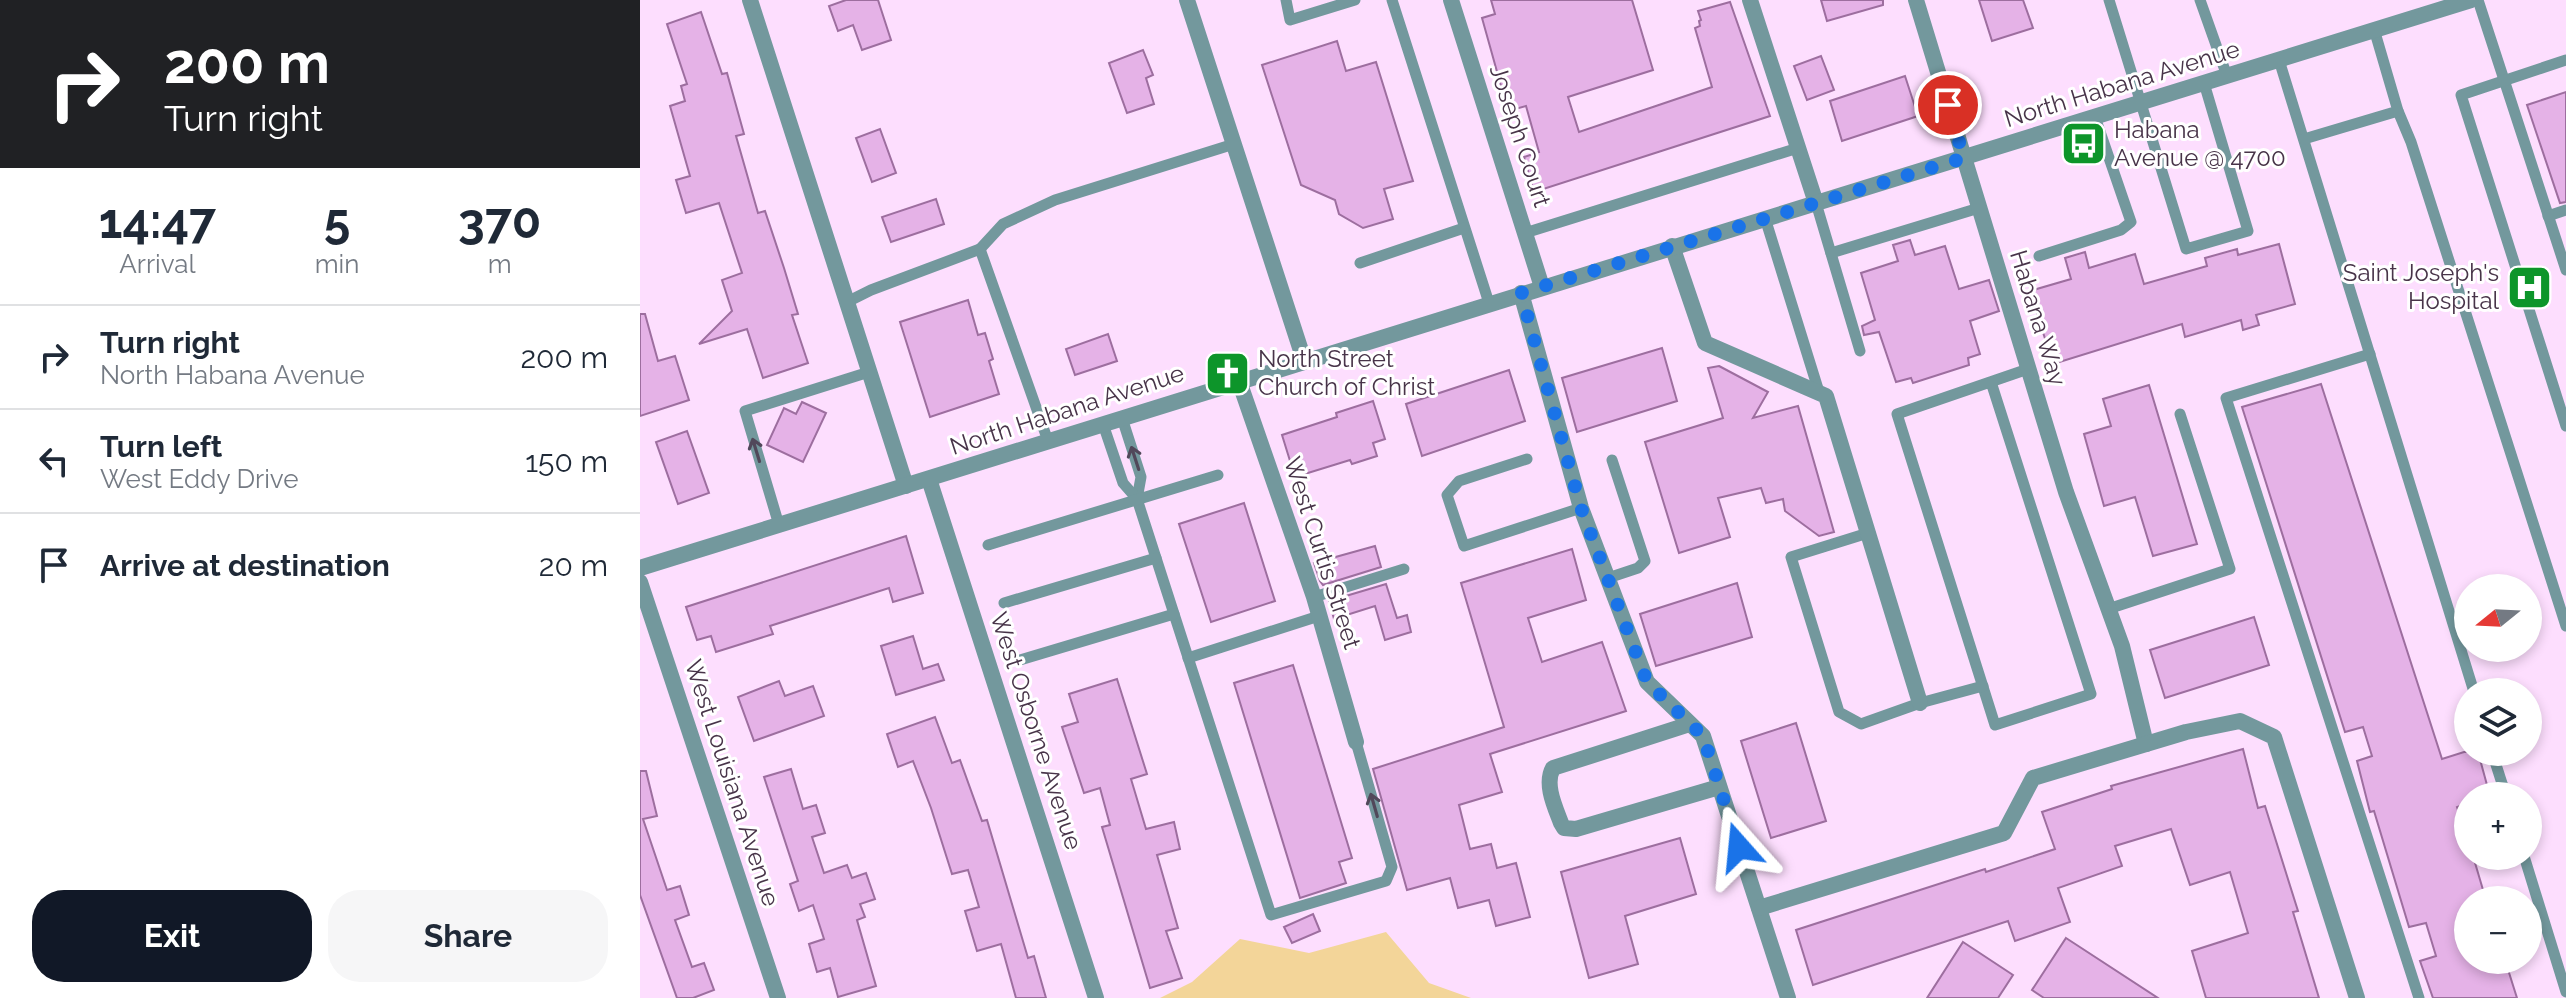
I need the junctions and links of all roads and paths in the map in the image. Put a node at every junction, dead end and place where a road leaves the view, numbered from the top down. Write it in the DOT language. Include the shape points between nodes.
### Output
graph roads {
  1 [pos="750,0"];
  2 [pos="1187,0"];
  3 [pos="1286,0"];
  4 [pos="1355,0"];
  5 [pos="1392,0"];
  6 [pos="1451,0"];
  7 [pos="1750,0"];
  8 [pos="1916,0"];
  9 [pos="2109,0"];
  10 [pos="2200,0"];
  11 [pos="2471,0"];
  12 [pos="2478,0"];
  13 [pos="2374,29"];
  14 [pos="2279,60"];
  15 [pos="2566,60"];
  16 [pos="2227,76"];
  17 [pos="2504,80"];
  18 [pos="2204,83"];
  19 [pos="2142,102"];
  20 [pos="2398,111"];
  21 [pos="2095,117"];
  22 [pos="2304,139"];
  23 [pos="1234,144"];
  24 [pos="1798,148"];
  25 [pos="1964,158"];
  26 [pos="1816,203"];
  27 [pos="1979,208"];
  28 [pos="2566,210"];
  29 [pos="2548,216"];
  30 [pos="1765,218"];
  31 [pos="1464,228"];
  32 [pos="1525,233"];
  33 [pos="1672,246"];
  34 [pos="980,249"];
  35 [pos="1831,253"];
  36 [pos="2039,256"];
  37 [pos="1360,263"];
  38 [pos="2566,270"];
  39 [pos="1542,287"];
  40 [pos="1521,293"];
  41 [pos="847,302"];
  42 [pos="1489,303"];
  43 [pos="1860,351"];
  44 [pos="2370,354"];
  45 [pos="1304,360"];
  46 [pos="2028,369"];
  47 [pos="869,372"];
  48 [pos="1239,381"];
  49 [pos="1991,382"];
  50 [pos="1819,392"];
  51 [pos="2180,414"];
  52 [pos="1122,418"];
  53 [pos="1103,424"];
  54 [pos="2566,426"];
  55 [pos="1048,441"];
  56 [pos="1527,459"];
  57 [pos="1612,460"];
  58 [pos="1218,475"];
  59 [pos="929,479"];
  60 [pos="906,486"];
  61 [pos="1137,499"];
  62 [pos="1581,508"];
  63 [pos="779,525"];
  64 [pos="1868,533"];
  65 [pos="988,545"];
  66 [pos="1156,558"];
  67 [pos="640,568"];
  68 [pos="1404,569"];
  69 [pos="1608,578"];
  70 [pos="640,582"];
  71 [pos="1314,597"];
  72 [pos="1004,603"];
  73 [pos="2108,609"];
  74 [pos="1174,614"];
  75 [pos="1319,616"];
  76 [pos="2566,626"];
  77 [pos="1188,658"];
  78 [pos="1020,660"];
  79 [pos="2470,678"];
  80 [pos="1983,686"];
  81 [pos="1920,703"];
  82 [pos="1690,724"];
  83 [pos="1356,742"];
  84 [pos="2146,744"];
  85 [pos="1719,787"];
  86 [pos="2528,870"];
  87 [pos="1759,908"];
  88 [pos="2566,992"];
  89 [pos="778,998"];
  90 [pos="1096,998"];
  91 [pos="1788,998"];
  92 [pos="2357,998"];
  93 [pos="2419,998"];
  1 -- 41 [label="street"];
  2 -- 23 [label="street"];
  3 -- 4 [label="lane" via="1290,20"];
  5 -- 31 [label="lane"];
  6 -- 32 [label="street, Joseph Court"];
  7 -- 24 [label="street"];
  8 -- 25 [label="street, Habana Way"];
  9 -- 19 [label="lane"];
  10 -- 16 [label="lane"];
  11 -- 13 [label="street, North Habana Avenue"];
  12 -- 17 [label="lane"];
  13 -- 14 [label="street, North Habana Avenue"];
  13 -- 20 [label="lane"];
  14 -- 16 [label="street, North Habana Avenue"];
  14 -- 22 [label="lane"];
  15 -- 17 [label="lane"];
  16 -- 18 [label="street, North Habana Avenue"];
  17 -- 29 [label="lane"];
  17 -- 54 [label="lane" via="2461,95"];
  18 -- 19 [label="street, North Habana Avenue"];
  18 -- 19 [label="lane" via="2248,231 2186,249"];
  19 -- 21 [label="street, North Habana Avenue"];
  20 -- 22 [label="lane"];
  20 -- 76 [label="lane"];
  21 -- 25 [label="street, North Habana Avenue"];
  21 -- 36 [label="lane" via="2131,222 2121,230"];
  22 -- 44 [label="lane"];
  23 -- 34 [label="lane" via="1055,200 1003,224"];
  23 -- 45 [label="street"];
  24 -- 26 [label="street"];
  24 -- 32 [label="lane"];
  25 -- 26 [label="street, North Habana Avenue"];
  25 -- 27 [label="street, Habana Way"];
  26 -- 30 [label="street, North Habana Avenue"];
  26 -- 35 [label="lane"];
  27 -- 35 [label="lane"];
  27 -- 46 [label="street, Habana Way"];
  28 -- 29 [label="lane"];
  29 -- 38 [label="lane"];
  30 -- 33 [label="street, North Habana Avenue"];
  30 -- 50 [label="lane"];
  31 -- 37 [label="lane"];
  31 -- 42 [label="lane"];
  32 -- 39 [label="street, Joseph Court"];
  33 -- 39 [label="street, North Habana Avenue"];
  33 -- 50 [label="street" via="1705,343"];
  34 -- 41 [label="lane"];
  34 -- 55 [label="lane"];
  35 -- 43 [label="lane"];
  39 -- 40 [label="street, North Habana Avenue"];
  40 -- 42 [label="street, North Habana Avenue"];
  40 -- 62 [label="street"];
  41 -- 47 [label="street"];
  42 -- 45 [label="street, North Habana Avenue"];
  44 -- 79 [label="lane"];
  44 -- 93 [label="lane" via="2226,398"];
  45 -- 48 [label="street, North Habana Avenue"];
  46 -- 49 [label="lane"];
  46 -- 73 [label="street, Habana Way"];
  47 -- 60 [label="street"];
  63 -- 47 [label="lane, one-way" via="745,411"];
  48 -- 52 [label="street, North Habana Avenue"];
  48 -- 71 [label="street, West Curtis Street"];
  49 -- 80 [label="lane" via="1897,414"];
  49 -- 80 [label="lane" via="2091,694 1995,725"];
  50 -- 64 [label="street" via="1826,396"];
  51 -- 73 [label="lane" via="2230,569"];
  52 -- 53 [label="street, North Habana Avenue"];
  61 -- 52 [label="lane, one-way" via="1141,477"];
  53 -- 55 [label="street, North Habana Avenue"];
  53 -- 61 [label="lane" via="1123,483"];
  55 -- 59 [label="street, North Habana Avenue"];
  56 -- 62 [label="lane" via="1459,481 1447,495 1464,546"];
  57 -- 69 [label="lane" via="1645,561"];
  58 -- 61 [label="lane"];
  59 -- 60 [label="street, North Habana Avenue"];
  59 -- 90 [label="street, West Osborne Avenue"];
  60 -- 63 [label="street, North Habana Avenue"];
  61 -- 65 [label="lane"];
  61 -- 66 [label="lane"];
  62 -- 69 [label="street"];
  63 -- 67 [label="street, North Habana Avenue"];
  64 -- 81 [label="street"];
  64 -- 81 [label="lane" via="1791,557 1795,571 1839,712 1861,724"];
  66 -- 72 [label="lane"];
  66 -- 74 [label="lane"];
  68 -- 71 [label="lane"];
  69 -- 82 [label="street" via="1647,682"];
  70 -- 89 [label="street, West Louisiana Avenue"];
  71 -- 75 [label="street, West Curtis Street"];
  73 -- 84 [label="street, Habana Way"];
  74 -- 77 [label="lane"];
  74 -- 78 [label="lane"];
  75 -- 77 [label="lane"];
  75 -- 83 [label="street, West Curtis Street"];
  77 -- 83 [label="lane, one-way" via="1271,915 1386,881 1392,867"];
  80 -- 81 [label="lane"];
  82 -- 85 [label="street" via="1703,736"];
  82 -- 85 [label="street" via="1553,768 1550,784 1561,823 1576,829"];
  84 -- 87 [label="street" via="2033,778 2004,833"];
  84 -- 92 [label="street" via="2240,721 2274,737"];
  85 -- 87 [label="street"];
  86 -- 88 [label="lane"];
  87 -- 91 [label="street"];
}
